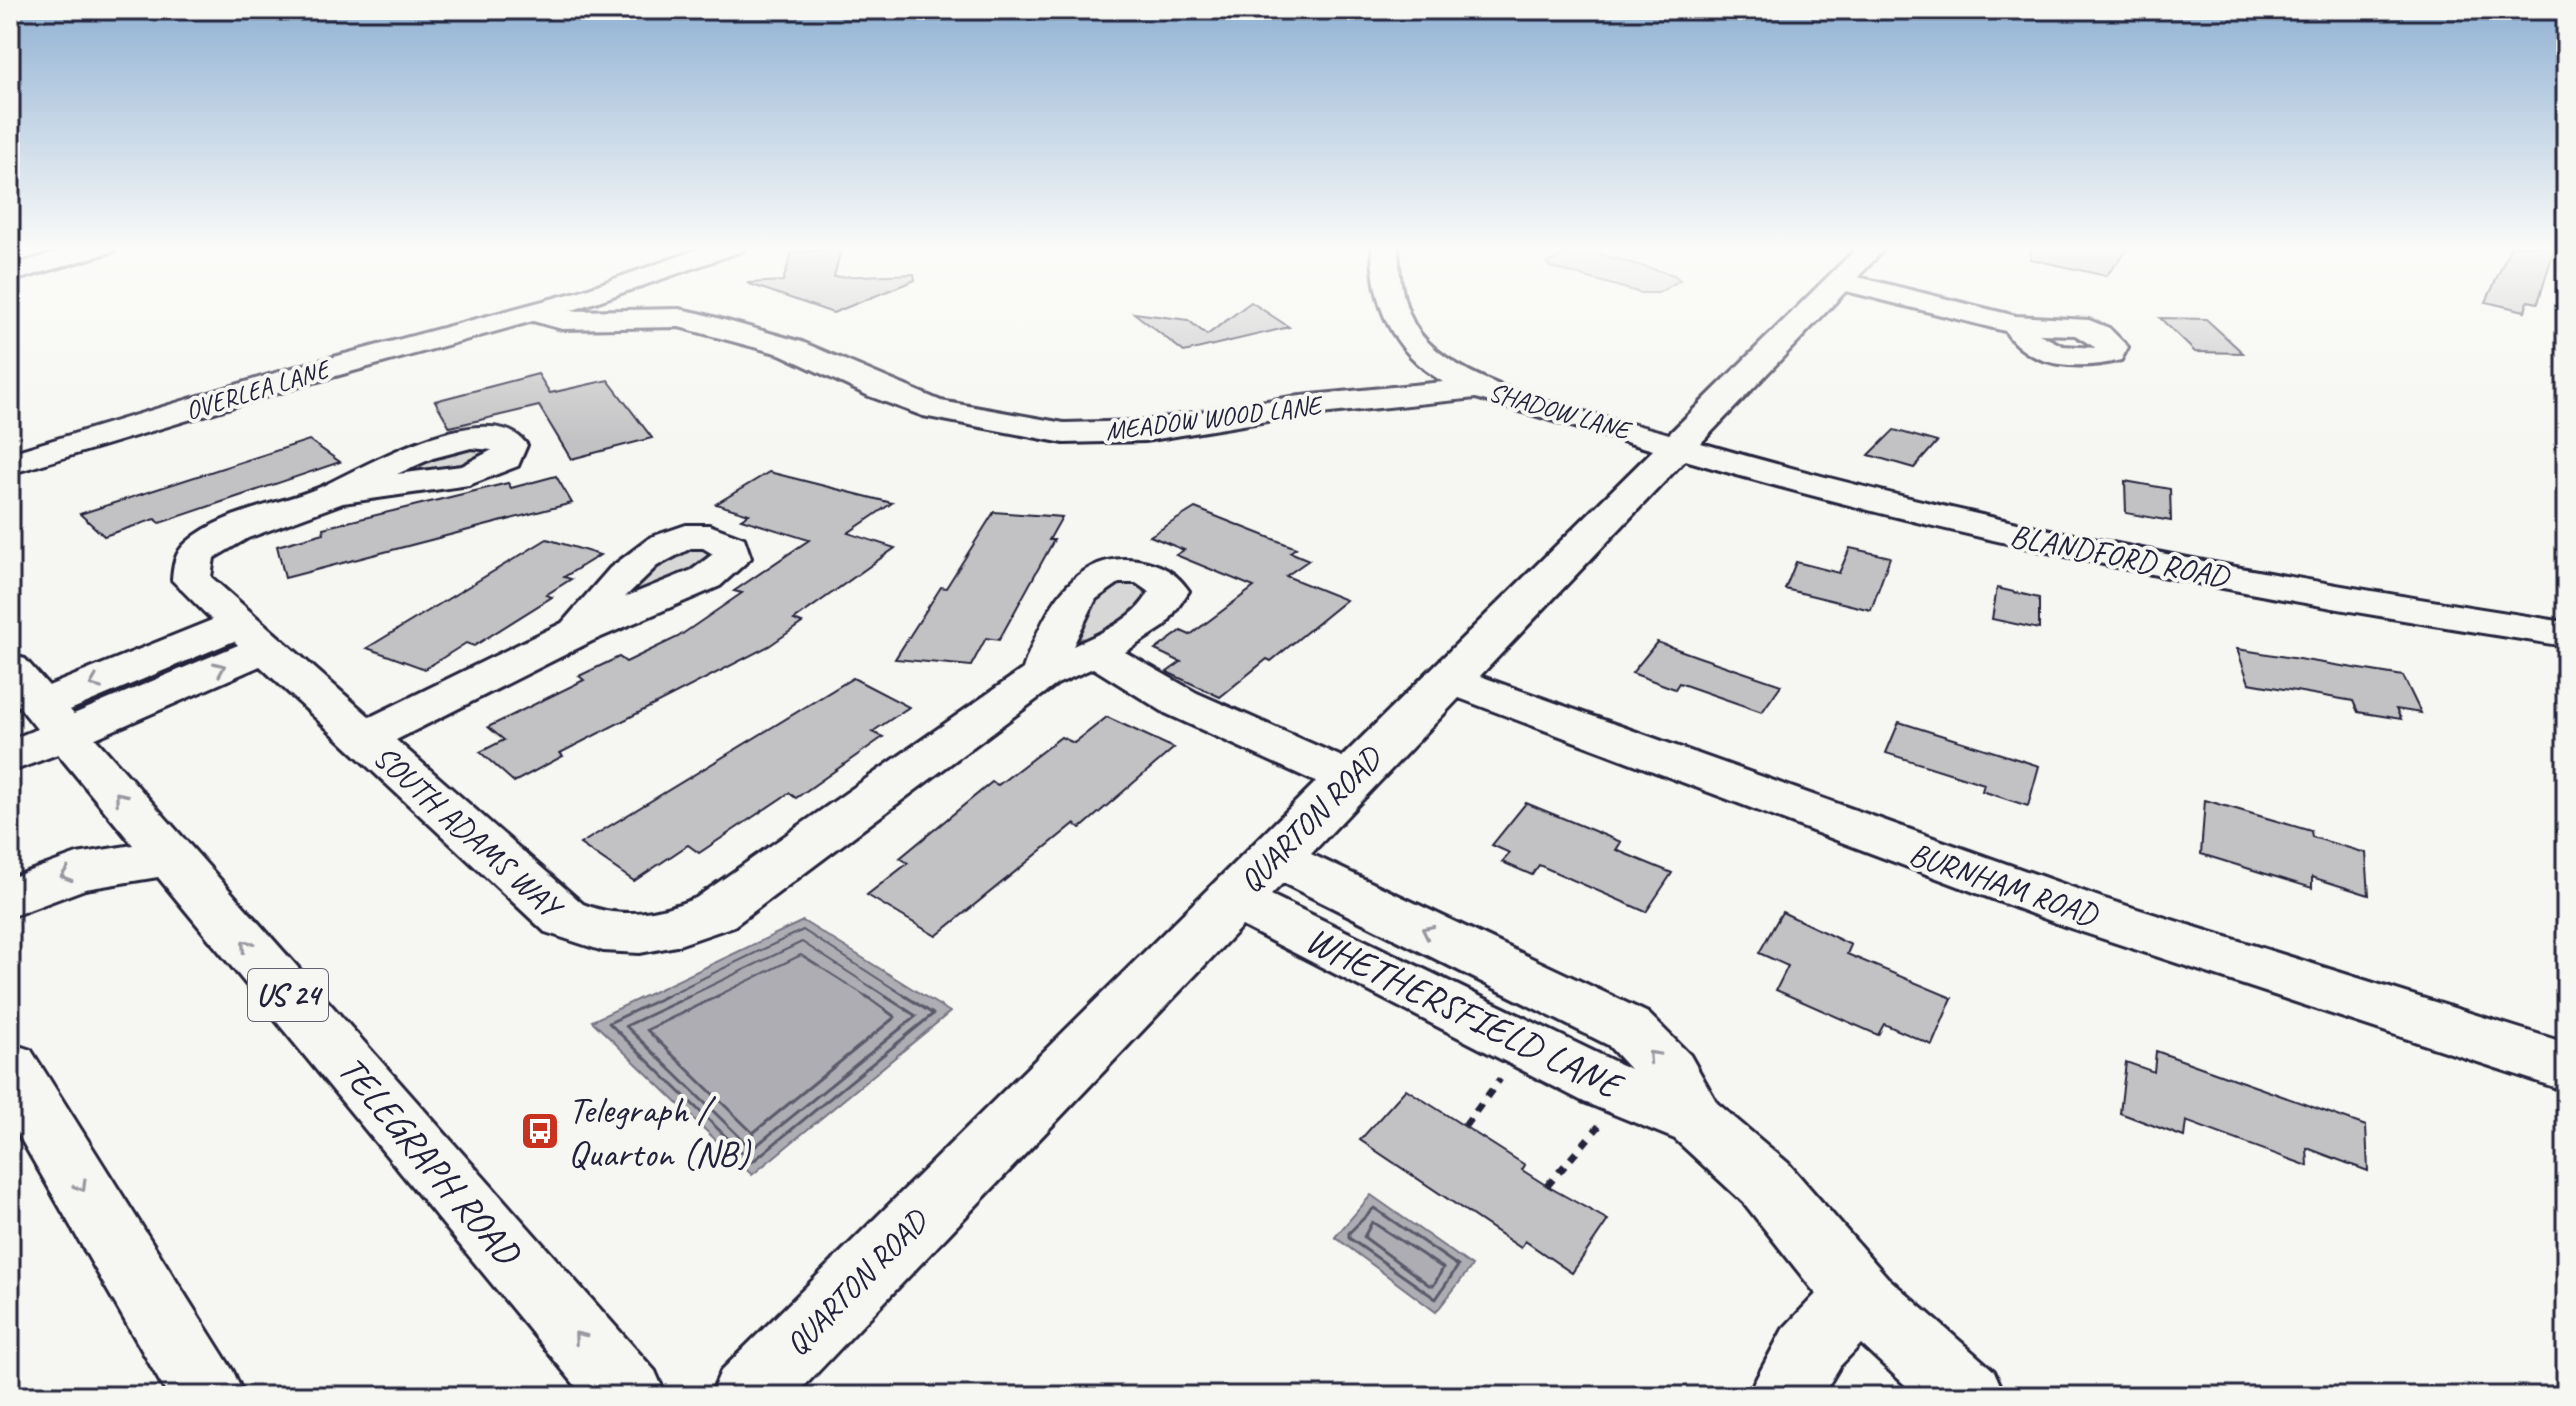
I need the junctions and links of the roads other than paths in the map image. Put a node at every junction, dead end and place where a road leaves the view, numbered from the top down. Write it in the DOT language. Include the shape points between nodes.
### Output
graph roads {
  1 [pos="539,312"];
  2 [pos="675,312"];
  3 [pos="1394,312"];
  4 [pos="1810,312"];
  5 [pos="1962,312"];
  6 [pos="534,313"];
  7 [pos="679,318"];
  8 [pos="2016,325"];
  9 [pos="1477,388"];
  10 [pos="1679,445"];
  11 [pos="10,464"];
  12 [pos="336,493"];
  13 [pos="577,632"];
  14 [pos="2566,634"];
  15 [pos="252,636"];
  16 [pos="1095,652"];
  17 [pos="10,668"];
  18 [pos="1042,675"];
  19 [pos="1448,679"];
  20 [pos="54,719"];
  21 [pos="364,738"];
  22 [pos="10,757"];
  23 [pos="1350,779"];
  24 [pos="170,857"];
  25 [pos="1273,857"];
  26 [pos="10,898"];
  27 [pos="1233,899"];
  28 [pos="10,1067"];
  29 [pos="2566,1067"];
  30 [pos="1696,1121"];
  31 [pos="1863,1300"];
  32 [pos="208,1396"];
  33 [pos="630,1396"];
  34 [pos="746,1396"];
  35 [pos="1783,1396"];
  36 [pos="1969,1396"];
  1 -- 6 [label="main road, OVERLEA LANE"];
  2 -- 7 [label="main road"];
  3 -- 9 [label="main road, SHADOW LANE" via="1408,340 1426,357"];
  4 -- 10 [label="main road, QUARTON ROAD"];
  5 -- 8 [label="main road"];
  6 -- 7 [label="main road, MEADOW WOOD LANE" via="562,320"];
  6 -- 11 [label="main road, OVERLEA LANE" via="296,377"];
  7 -- 9 [label="main road, MEADOW WOOD LANE" via="764,338 934,409 1064,433 1145,431 1291,407"];
  9 -- 10 [label="main road, SHADOW LANE"];
  10 -- 14 [label="main road, BLANDFORD ROAD" via="1846,495 2079,549"];
  10 -- 19 [label="main road, QUARTON ROAD"];
  12 -- 15 [label="main road, SOUTH ADAMS WAY" via="235,530 200,550 192,562 192,580"];
  13 -- 21 [label="main road"];
  15 -- 20 [label="main road"];
  15 -- 21 [label="main road, SOUTH ADAMS WAY"];
  16 -- 18 [label="main road, SOUTH ADAMS WAY"];
  16 -- 18 [label="main road, SOUTH ADAMS WAY" via="1167,601 1169,591 1161,580 1130,570 1087,584 1057,633"];
  16 -- 23 [label="main road" via="1181,703"];
  17 -- 20 [label="main road, TELEGRAPH ROAD / US 24"];
  18 -- 21 [label="main road, SOUTH ADAMS WAY" via="747,892 715,912 668,930 630,935 591,931 564,918"];
  19 -- 23 [label="main road, QUARTON ROAD"];
  19 -- 29 [label="main road, BURNHAM ROAD" via="2028,893"];
  20 -- 22 [label="main road"];
  24 -- 20 [label="main road, TELEGRAPH ROAD / US 24, one-way"];
  23 -- 25 [label="main road, QUARTON ROAD"];
  24 -- 26 [label="main road, one-way" via="77,872"];
  33 -- 24 [label="main road, TELEGRAPH ROAD / US 24, one-way"];
  25 -- 27 [label="main road, QUARTON ROAD"];
  30 -- 25 [label="main road, WHETHERSFIELD LANE, one-way" via="1669,1072 1628,1029"];
  27 -- 30 [label="main road, WHETHERSFIELD LANE" via="1605,1085"];
  27 -- 34 [label="main road, QUARTON ROAD"];
  28 -- 32 [label="main road, one-way"];
  30 -- 31 [label="main road, WHETHERSFIELD LANE" via="1766,1183"];
  31 -- 35 [label="main road" via="1827,1325"];
  31 -- 36 [label="main road, WHETHERSFIELD LANE"];
}
